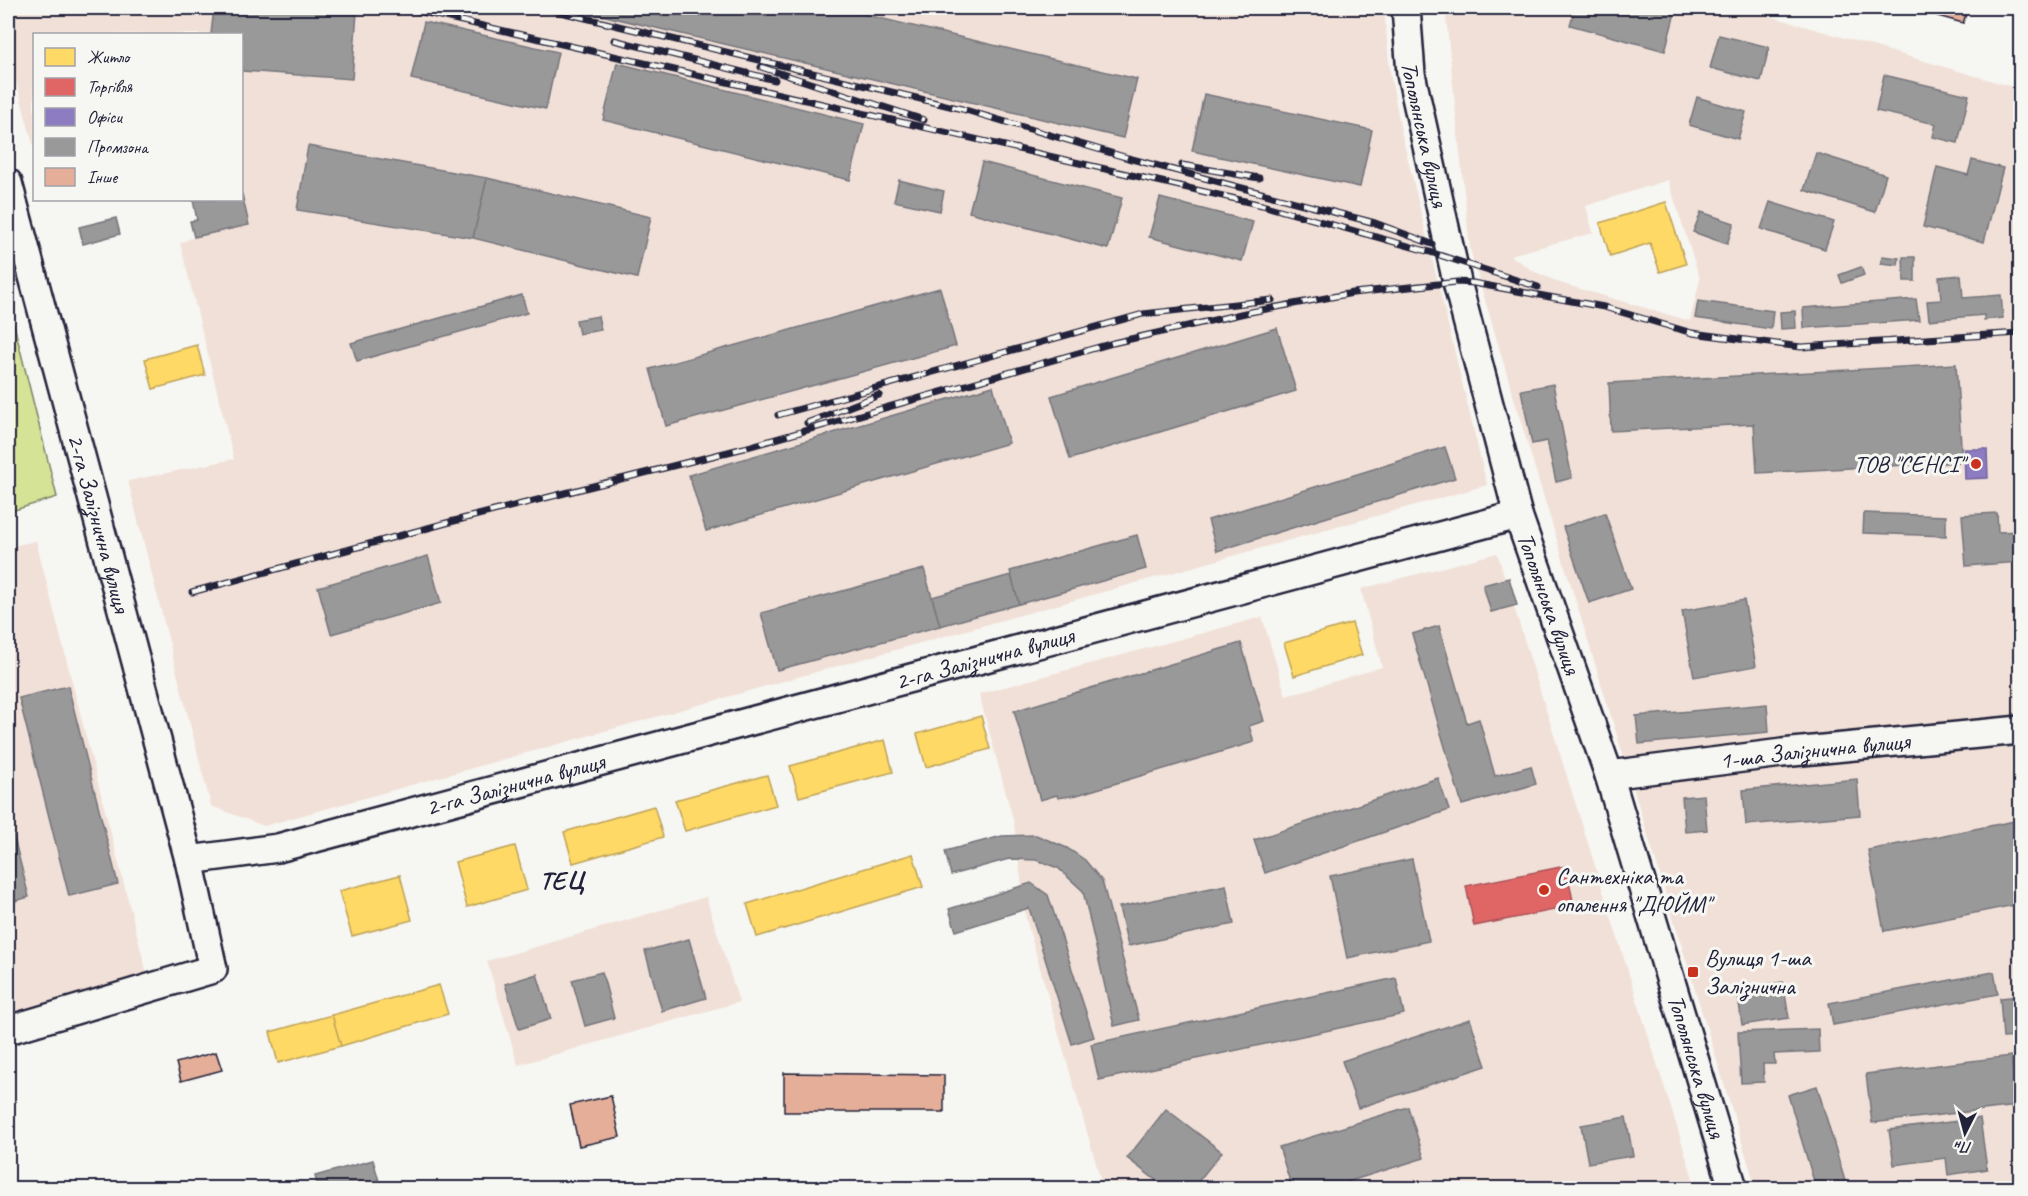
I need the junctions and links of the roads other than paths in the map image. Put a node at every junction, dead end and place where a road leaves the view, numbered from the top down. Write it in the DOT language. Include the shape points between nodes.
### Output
graph roads {
  1 [pos="1406,8"];
  2 [pos="8,183"];
  3 [pos="1518,515"];
  4 [pos="2020,730"];
  5 [pos="1609,775"];
  6 [pos="189,860"];
  7 [pos="8,1030"];
  8 [pos="1732,1188"];
  1 -- 3 [label="street, Тополянська вулиця" via="1411,74 1457,282"];
  2 -- 6 [label="street, 2-га Залізнична вулиця"];
  3 -- 5 [label="street, Тополянська вулиця"];
  3 -- 6 [label="street, 2-га Залізнична вулиця" via="278,848"];
  4 -- 5 [label="street, 1-ша Залізнична вулиця" via="1782,753"];
  5 -- 8 [label="street, Тополянська вулиця"];
  6 -- 7 [label="street" via="213,969"];
}
